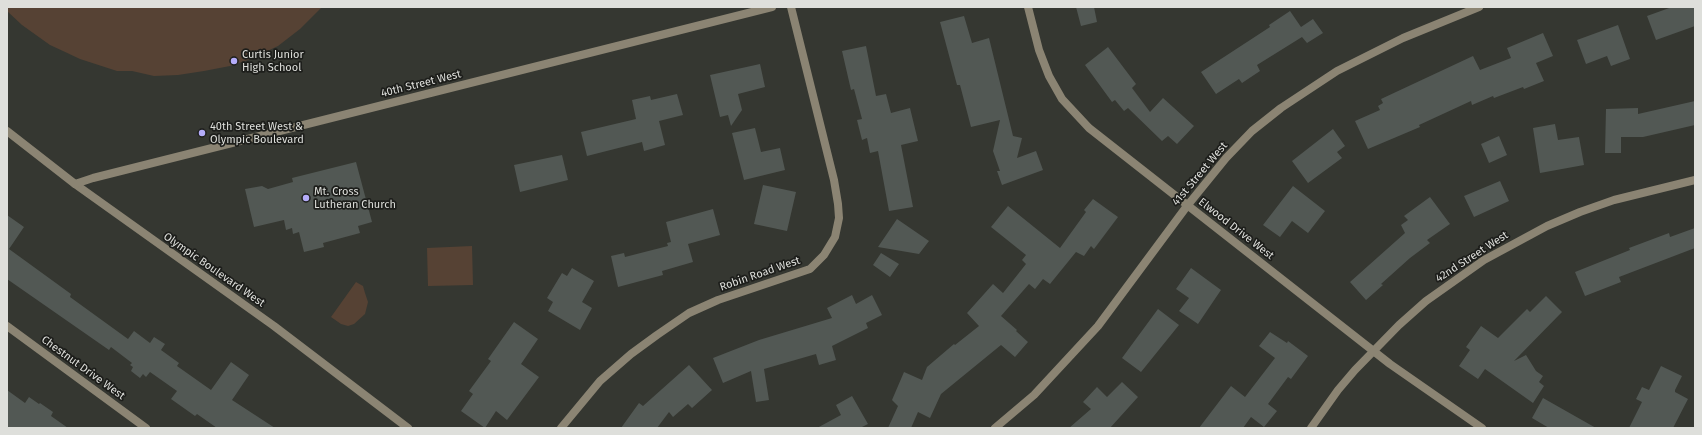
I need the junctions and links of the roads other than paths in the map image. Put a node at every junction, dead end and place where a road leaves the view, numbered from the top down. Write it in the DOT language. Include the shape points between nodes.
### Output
graph roads {
  1 [pos="772,7"];
  2 [pos="791,7"];
  3 [pos="1028,7"];
  4 [pos="1479,7"];
  5 [pos="7,131"];
  6 [pos="1695,180"];
  7 [pos="75,184"];
  8 [pos="1187,206"];
  9 [pos="7,326"];
  10 [pos="1374,350"];
  11 [pos="146,428"];
  12 [pos="408,428"];
  13 [pos="561,428"];
  14 [pos="995,428"];
  15 [pos="1311,428"];
  16 [pos="1482,428"];
  1 -- 7 [label="street, 40th Street West"];
  2 -- 13 [label="street, Robin Road West" via="834,180 839,218 834,237 824,255 810,269 718,300 689,313 656,335 600,381"];
  3 -- 8 [label="street, Elwood Drive West" via="1048,76 1062,99 1089,128"];
  4 -- 8 [label="street, 41st Street West" via="1373,52 1306,90 1252,131"];
  5 -- 7 [label="street, Olympic Boulevard West"];
  6 -- 10 [label="street, 42nd Street West" via="1608,203 1554,223 1515,242 1484,260 1432,297"];
  7 -- 12 [label="street, Olympic Boulevard West" via="274,326"];
  8 -- 10 [label="street, Elwood Drive West"];
  8 -- 14 [label="street, 41st Street West" via="1098,326 1034,395"];
  9 -- 11 [label="street, Chestnut Drive West"];
  10 -- 15 [label="street, 42nd Street West" via="1338,390"];
  10 -- 16 [label="street, Elwood Drive West"];
}
